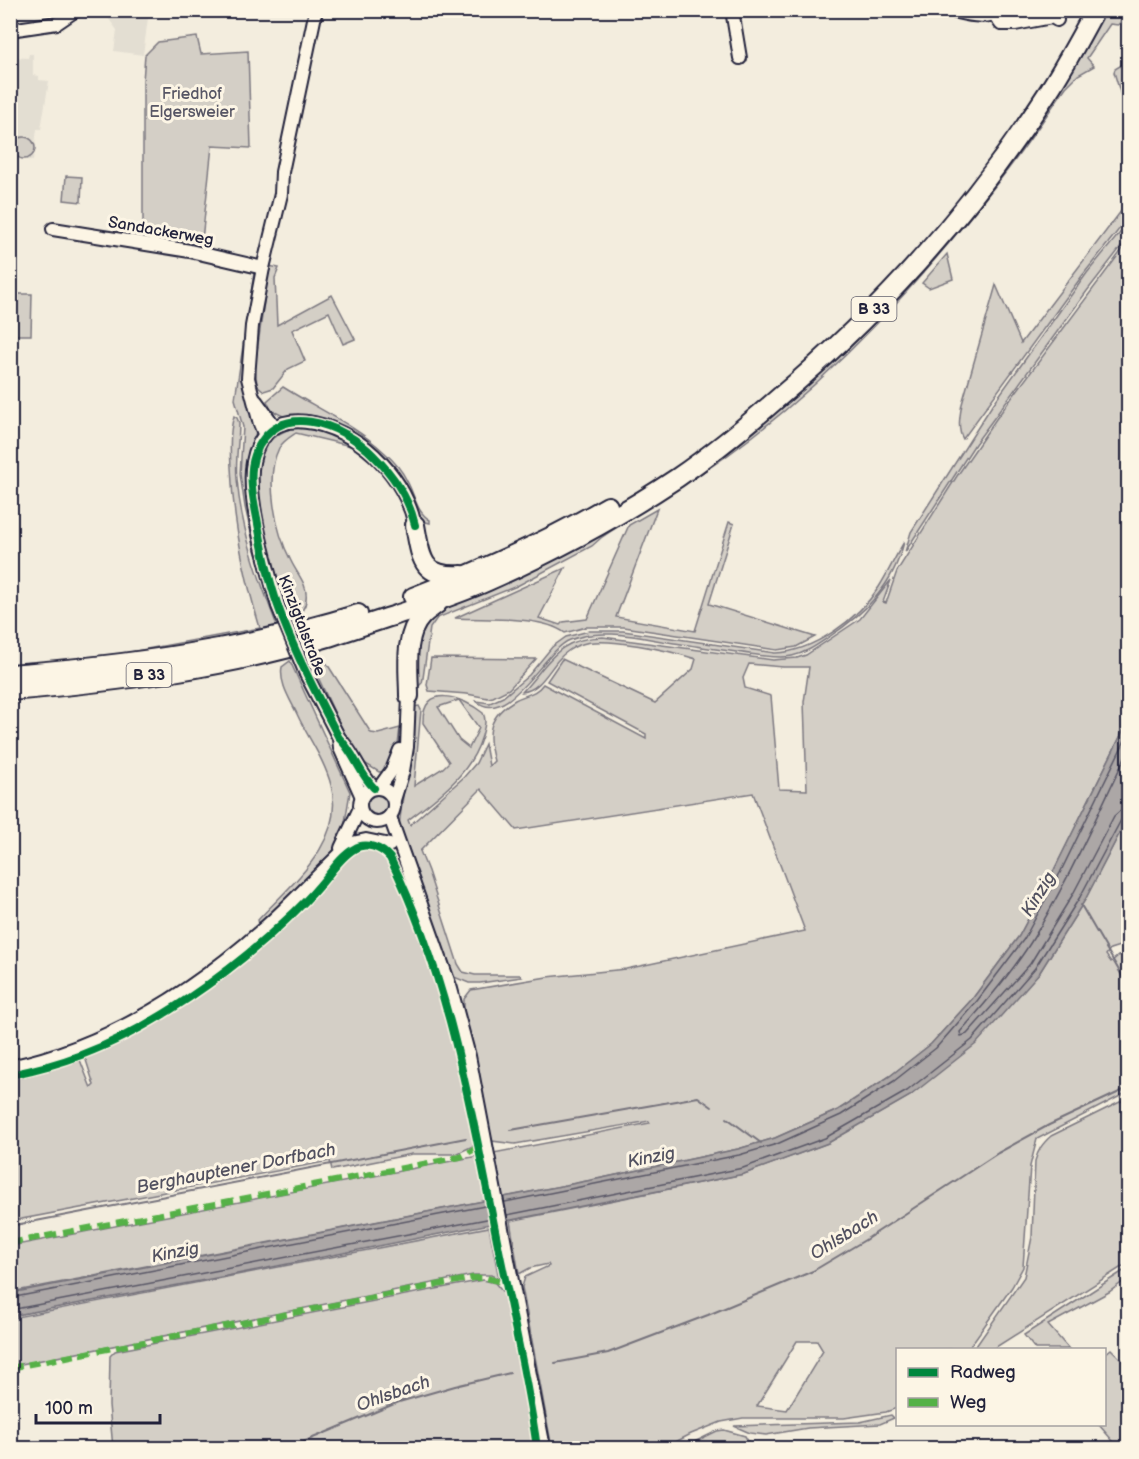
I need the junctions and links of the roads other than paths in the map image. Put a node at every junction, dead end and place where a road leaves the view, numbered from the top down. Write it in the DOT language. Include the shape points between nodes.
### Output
graph roads {
  1 [pos="76,10"];
  2 [pos="316,10"];
  3 [pos="732,10"];
  4 [pos="949,10"];
  5 [pos="1083,10"];
  6 [pos="1095,10"];
  7 [pos="997,12"];
  8 [pos="1058,20"];
  9 [pos="10,30"];
  10 [pos="740,58"];
  11 [pos="53,229"];
  12 [pos="263,268"];
  13 [pos="254,399"];
  14 [pos="275,427"];
  15 [pos="265,436"];
  16 [pos="415,525"];
  17 [pos="470,575"];
  18 [pos="444,598"];
  19 [pos="10,674"];
  20 [pos="10,691"];
  21 [pos="409,696"];
  22 [pos="339,738"];
  23 [pos="392,770"];
  24 [pos="363,772"];
  25 [pos="376,788"];
  26 [pos="394,800"];
  27 [pos="361,803"];
  28 [pos="390,817"];
  29 [pos="375,823"];
  30 [pos="352,843"];
  31 [pos="390,845"];
  32 [pos="336,857"];
  33 [pos="408,871"];
  34 [pos="10,1067"];
  35 [pos="544,1449"];
  1 -- 9 [label="street" via="57,23"];
  2 -- 12 [label="street" via="290,135 289,173 280,194"];
  3 -- 10 [label="street"];
  4 -- 7 [label="street" via="967,14"];
  5 -- 17 [label="highway, B 33" via="986,160 858,312 813,354 766,396 636,490"];
  6 -- 18 [label="highway, B 33" via="1048,92 972,198 878,305 813,369 712,452 641,500 561,546"];
  7 -- 8 [label="street" via="1001,24 1052,17"];
  11 -- 12 [label="street, Sandackerweg" via="190,250"];
  12 -- 13 [label="street" via="252,326 248,378"];
  13 -- 14 [label="street"];
  13 -- 15 [label="street"];
  14 -- 15 [label="street, Kinzigtalstraße"];
  14 -- 16 [label="street" via="290,421 318,423 372,453 411,506"];
  15 -- 22 [label="street, Kinzigtalstraße, bridge" via="253,462 252,482 260,537 278,606 306,674"];
  16 -- 17 [label="highway" via="426,566 449,576"];
  17 -- 19 [label="highway, B 33" via="339,620 241,644 122,665"];
  18 -- 20 [label="highway, B 33" via="327,637 209,665"];
  18 -- 21 [label="highway, B 33" via="421,616 413,630"];
  21 -- 23 [label="street" via="401,708 403,736"];
  21 -- 26 [label="street" via="407,747"];
  22 -- 24 [label="street, Kinzigtalstraße"];
  22 -- 27 [label="street, Kinzigtalstraße"];
  23 -- 24 [label="street" via="381,777"];
  23 -- 25 [label="street"];
  24 -- 25 [label="street, Kinzigtalstraße"];
  25 -- 26 [label="street" via="388,792"];
  25 -- 27 [label="street"];
  26 -- 28 [label="street"];
  27 -- 29 [label="street" via="364,817"];
  27 -- 32 [label="street"];
  28 -- 29 [label="street"];
  28 -- 33 [label="street"];
  29 -- 30 [label="street" via="364,828"];
  29 -- 31 [label="street"];
  30 -- 31 [label="street" via="366,840"];
  30 -- 32 [label="street"];
  31 -- 33 [label="street"];
  32 -- 34 [label="street" via="262,930 166,1002 79,1048"];
  33 -- 35 [label="street" via="451,989 469,1056"];
}
